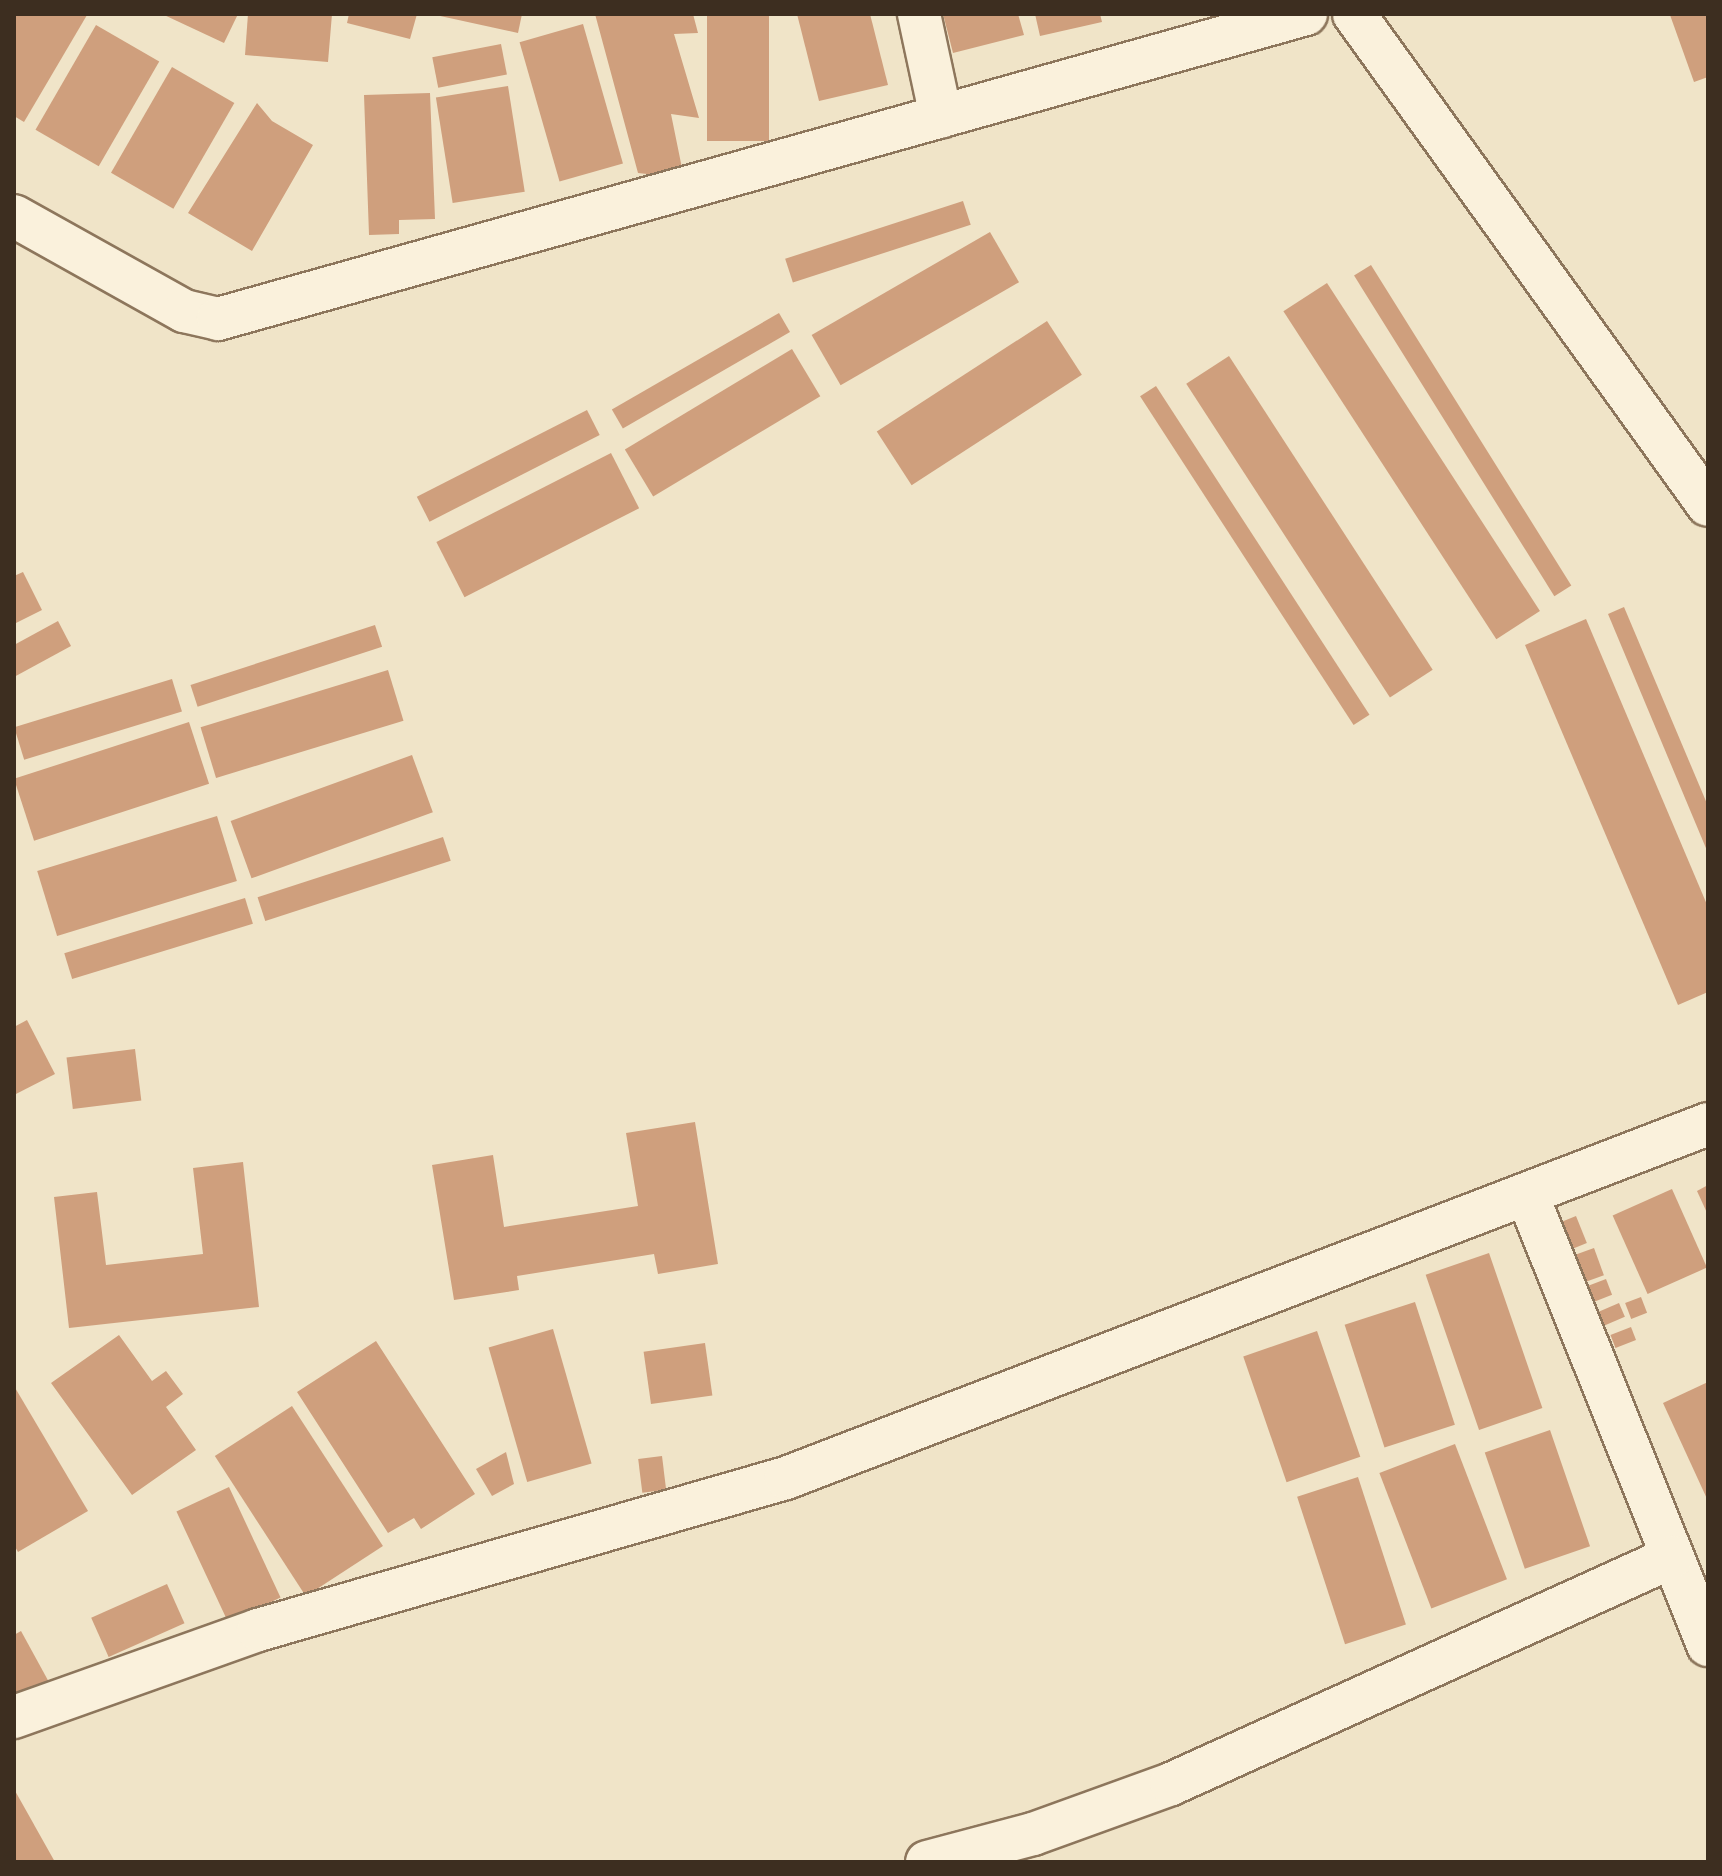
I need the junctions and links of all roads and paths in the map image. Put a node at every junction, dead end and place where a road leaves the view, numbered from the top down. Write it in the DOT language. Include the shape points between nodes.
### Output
graph roads {
  1 [pos="919,14"];
  2 [pos="1306,14"];
  3 [pos="1354,14"];
  4 [pos="941,117"];
  5 [pos="14,216"];
  6 [pos="1708,505"];
  7 [pos="1708,1124"];
  8 [pos="1528,1197"];
  9 [pos="1672,1557"];
  10 [pos="1706,1632"];
  11 [pos="14,1717"];
  12 [pos="927,1862"];
  1 -- 4 [label="street"];
  2 -- 4 [label="street"];
  3 -- 6 [label="street"];
  4 -- 5 [label="street" via="218,319 184,311"];
  7 -- 8 [label="street"];
  8 -- 9 [label="street"];
  8 -- 11 [label="street" via="786,1478 258,1630"];
  9 -- 10 [label="street"];
  9 -- 12 [label="street" via="1171,1784 1033,1834"];
}
